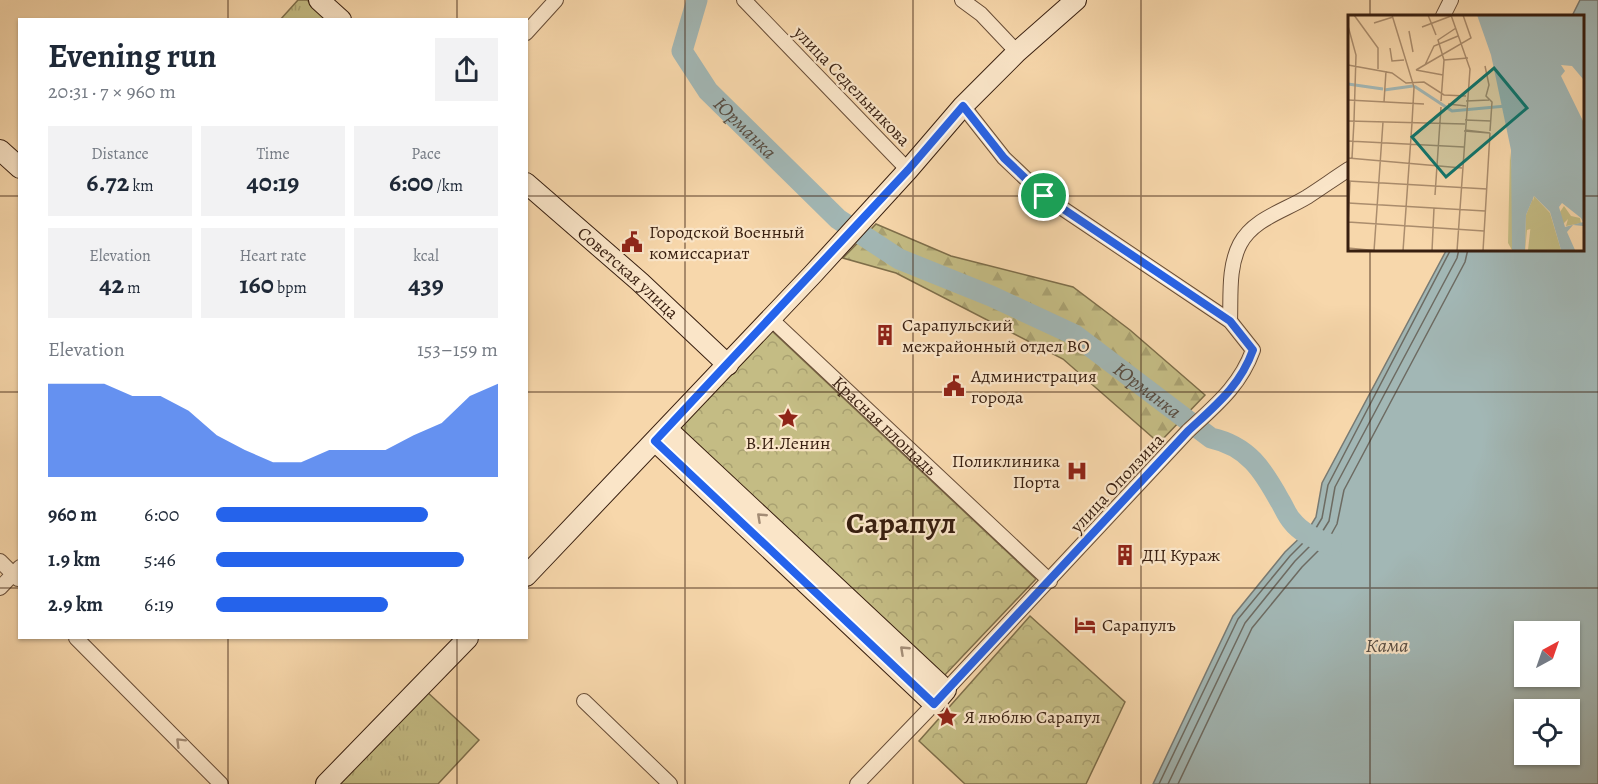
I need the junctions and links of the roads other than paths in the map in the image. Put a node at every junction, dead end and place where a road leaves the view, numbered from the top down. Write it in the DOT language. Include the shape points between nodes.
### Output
graph roads {
  1 [pos="319,0"];
  2 [pos="556,0"];
  3 [pos="744,0"];
  4 [pos="962,0"];
  5 [pos="1076,0"];
  6 [pos="1451,0"];
  7 [pos="1444,15"];
  8 [pos="339,18"];
  9 [pos="528,31"];
  10 [pos="1017,51"];
  11 [pos="963,106"];
  12 [pos="0,150"];
  13 [pos="18,166"];
  14 [pos="1348,170"];
  15 [pos="904,176"];
  16 [pos="528,185"];
  17 [pos="771,319"];
  18 [pos="1230,321"];
  19 [pos="728,365"];
  20 [pos="661,435"];
  21 [pos="0,561"];
  22 [pos="17,574"];
  23 [pos="528,574"];
  24 [pos="1050,581"];
  25 [pos="0,588"];
  26 [pos="77,639"];
  27 [pos="467,639"];
  28 [pos="940,697"];
  29 [pos="584,701"];
  30 [pos="221,784"];
  31 [pos="326,784"];
  32 [pos="670,784"];
  33 [pos="857,784"];
  1 -- 8 [label="main road"];
  2 -- 9 [label="street"];
  3 -- 15 [label="street, улица Седельникова"];
  4 -- 10 [label="street"];
  5 -- 10 [label="main road"];
  6 -- 7 [label="street"];
  10 -- 11 [label="main road"];
  11 -- 15 [label="main road"];
  11 -- 18 [label="street" via="1004,158 1044,196"];
  12 -- 13 [label="main road"];
  14 -- 18 [label="street" via="1249,232 1239,245 1231,274"];
  15 -- 17 [label="main road"];
  16 -- 19 [label="main road, Советская улица"];
  17 -- 19 [label="main road"];
  17 -- 24 [label="street, Красная площадь"];
  18 -- 24 [label="street, улица Оползина" via="1253,350 1245,372"];
  19 -- 20 [label="main road"];
  20 -- 23 [label="main road"];
  20 -- 28 [label="main road"];
  21 -- 22 [label="street"];
  22 -- 25 [label="street"];
  24 -- 28 [label="street, улица Оползина"];
  30 -- 26 [label="street, one-way"];
  27 -- 31 [label="main road"];
  28 -- 33 [label="street, улица Оползина"];
  29 -- 32 [label="street"];
}
